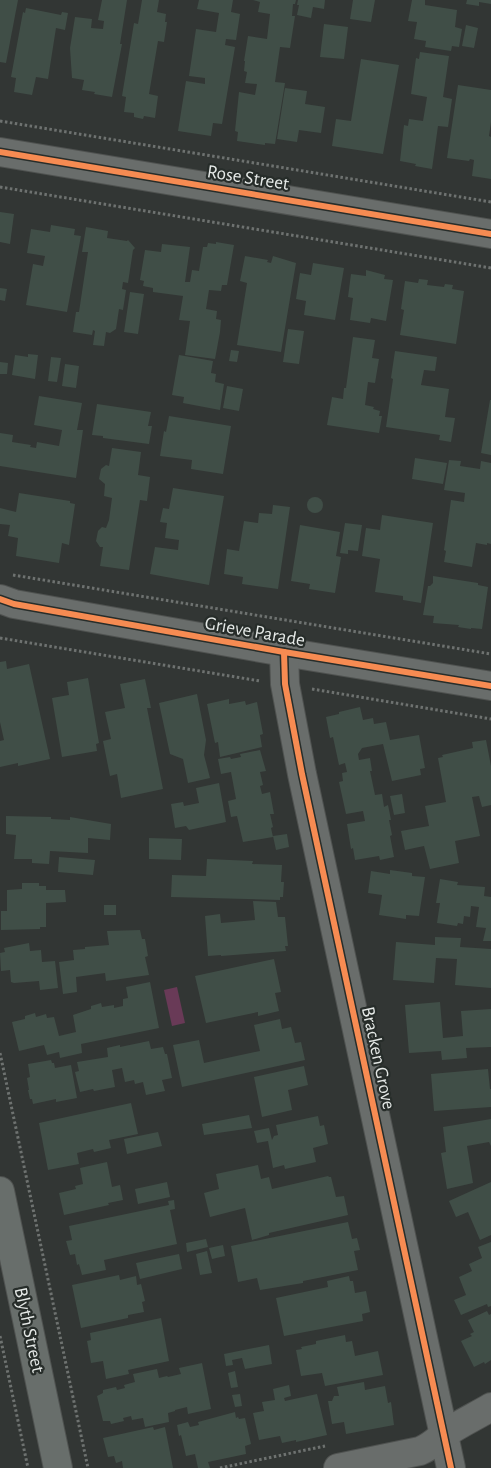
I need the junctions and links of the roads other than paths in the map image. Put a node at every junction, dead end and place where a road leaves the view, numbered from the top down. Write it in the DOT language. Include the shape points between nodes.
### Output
graph roads {
  1 [pos="0,152"];
  2 [pos="491,234"];
  3 [pos="5,602"];
  4 [pos="284,652"];
  5 [pos="491,686"];
  6 [pos="0,1192"];
  7 [pos="491,1407"];
  8 [pos="444,1435"];
  9 [pos="58,1468"];
  10 [pos="338,1468"];
  11 [pos="451,1468"];
  1 -- 2 [label="street, Rose Street"];
  3 -- 4 [label="street, Grieve Parade"];
  4 -- 5 [label="street, Grieve Parade"];
  4 -- 8 [label="street, Bracken Grove" via="285,684 302,774"];
  6 -- 9 [label="street, Blyth Street"];
  7 -- 8 [label="street"];
  8 -- 10 [label="street" via="420,1450"];
  8 -- 11 [label="street, Bracken Grove"];
}
